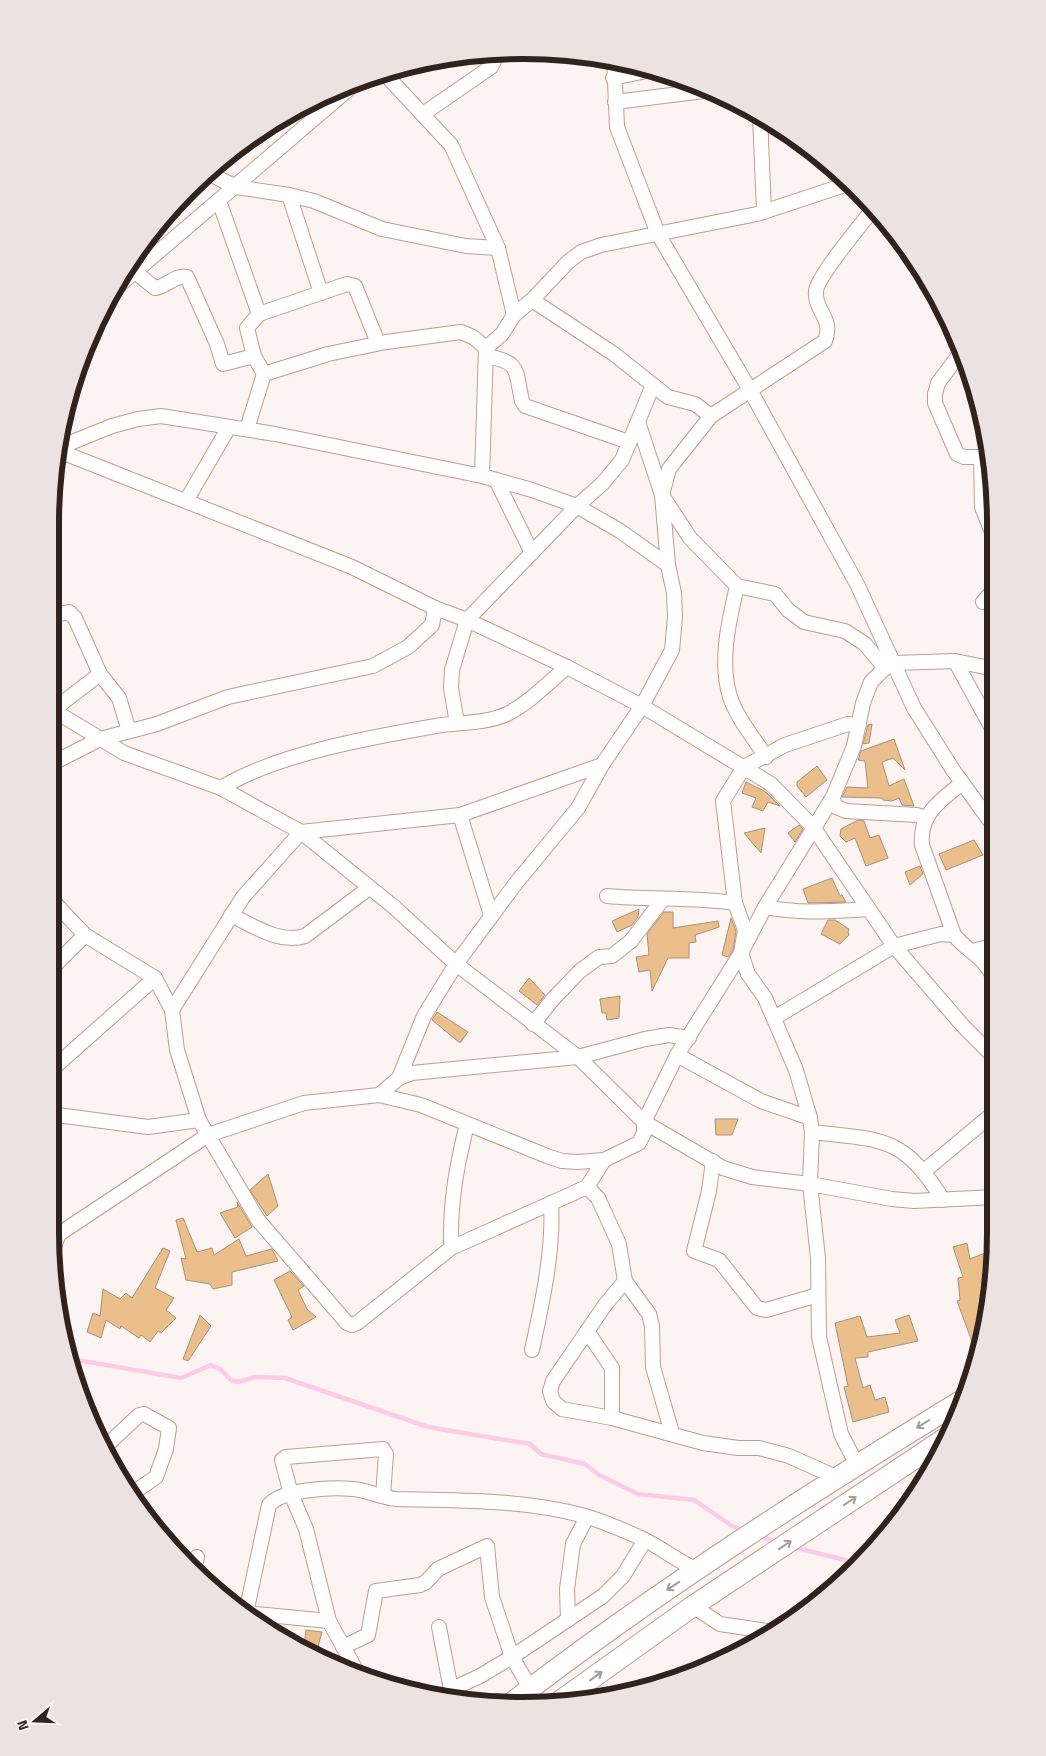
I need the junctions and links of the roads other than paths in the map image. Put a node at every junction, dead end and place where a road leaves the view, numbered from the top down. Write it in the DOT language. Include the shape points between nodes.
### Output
graph roads {
  1 [pos="494,60"];
  2 [pos="614,68"];
  3 [pos="636,73"];
  4 [pos="613,78"];
  5 [pos="389,79"];
  6 [pos="696,92"];
  7 [pos="341,96"];
  8 [pos="615,102"];
  9 [pos="423,114"];
  10 [pos="760,124"];
  11 [pos="215,176"];
  12 [pos="842,186"];
  13 [pos="236,187"];
  14 [pos="288,194"];
  15 [pos="219,201"];
  16 [pos="764,212"];
  17 [pos="869,214"];
  18 [pos="658,234"];
  19 [pos="498,248"];
  20 [pos="135,272"];
  21 [pos="130,276"];
  22 [pos="321,293"];
  23 [pos="532,300"];
  24 [pos="259,314"];
  25 [pos="514,315"];
  26 [pos="378,343"];
  27 [pos="486,352"];
  28 [pos="254,356"];
  29 [pos="957,358"];
  30 [pos="264,374"];
  31 [pos="653,385"];
  32 [pos="750,390"];
  33 [pos="711,416"];
  34 [pos="638,422"];
  35 [pos="229,427"];
  36 [pos="247,429"];
  37 [pos="629,442"];
  38 [pos="66,445"];
  39 [pos="64,453"];
  40 [pos="982,457"];
  41 [pos="984,473"];
  42 [pos="489,478"];
  43 [pos="662,495"];
  44 [pos="186,501"];
  45 [pos="577,506"];
  46 [pos="987,519"];
  47 [pos="532,553"];
  48 [pos="668,565"];
  49 [pos="737,586"];
  50 [pos="987,598"];
  51 [pos="983,602"];
  52 [pos="435,608"];
  53 [pos="59,614"];
  54 [pos="467,620"];
  55 [pos="956,661"];
  56 [pos="889,665"];
  57 [pos="567,667"];
  58 [pos="987,667"];
  59 [pos="100,674"];
  60 [pos="59,705"];
  61 [pos="642,706"];
  62 [pos="59,714"];
  63 [pos="987,719"];
  64 [pos="457,722"];
  65 [pos="859,726"];
  66 [pos="129,731"];
  67 [pos="100,739"];
  68 [pos="766,757"];
  69 [pos="59,760"];
  70 [pos="602,765"];
  71 [pos="744,767"];
  72 [pos="962,783"];
  73 [pos="222,788"];
  74 [pos="834,797"];
  75 [pos="460,815"];
  76 [pos="987,817"];
  77 [pos="925,818"];
  78 [pos="813,827"];
  79 [pos="301,832"];
  80 [pos="369,888"];
  81 [pos="607,896"];
  82 [pos="663,899"];
  83 [pos="735,902"];
  84 [pos="59,907"];
  85 [pos="765,907"];
  86 [pos="869,909"];
  87 [pos="231,915"];
  88 [pos="491,915"];
  89 [pos="86,935"];
  90 [pos="954,936"];
  91 [pos="894,946"];
  92 [pos="987,947"];
  93 [pos="973,951"];
  94 [pos="741,953"];
  95 [pos="59,961"];
  96 [pos="987,963"];
  97 [pos="456,964"];
  98 [pos="155,978"];
  99 [pos="172,1010"];
  100 [pos="774,1018"];
  101 [pos="533,1024"];
  102 [pos="689,1038"];
  103 [pos="987,1048"];
  104 [pos="677,1055"];
  105 [pos="578,1058"];
  106 [pos="59,1063"];
  107 [pos="399,1078"];
  108 [pos="379,1095"];
  109 [pos="59,1115"];
  110 [pos="810,1118"];
  111 [pos="987,1119"];
  112 [pos="199,1120"];
  113 [pos="644,1122"];
  114 [pos="467,1124"];
  115 [pos="812,1132"];
  116 [pos="208,1135"];
  117 [pos="604,1160"];
  118 [pos="713,1161"];
  119 [pos="923,1172"];
  120 [pos="810,1184"];
  121 [pos="587,1187"];
  122 [pos="987,1197"];
  123 [pos="943,1200"];
  124 [pos="552,1203"];
  125 [pos="60,1234"];
  126 [pos="451,1248"];
  127 [pos="625,1281"];
  128 [pos="818,1295"];
  129 [pos="587,1330"];
  130 [pos="532,1350"];
  131 [pos="954,1405"];
  132 [pos="612,1418"];
  133 [pos="672,1433"];
  134 [pos="109,1443"];
  135 [pos="936,1445"];
  136 [pos="857,1465"];
  137 [pos="838,1478"];
  138 [pos="137,1490"];
  139 [pos="291,1494"];
  140 [pos="383,1496"];
  141 [pos="587,1517"];
  142 [pos="644,1540"];
  143 [pos="697,1570"];
  144 [pos="247,1606"];
  145 [pos="693,1606"];
  146 [pos="258,1614"];
  147 [pos="568,1620"];
  148 [pos="329,1621"];
  149 [pos="439,1627"];
  150 [pos="764,1629"];
  151 [pos="343,1647"];
  152 [pos="512,1658"];
  153 [pos="353,1665"];
  154 [pos="530,1688"];
  155 [pos="452,1691"];
  156 [pos="451,1692"];
  157 [pos="569,1694"];
  158 [pos="519,1697"];
  1 -- 9 [label="street" via="491,67"];
  2 -- 4 [label="street"];
  3 -- 4 [label="street"];
  4 -- 8 [label="street"];
  5 -- 9 [label="street"];
  6 -- 8 [label="street"];
  7 -- 13 [label="street"];
  8 -- 18 [label="street" via="621,140"];
  9 -- 19 [label="street" via="451,145"];
  10 -- 16 [label="street"];
  11 -- 13 [label="street"];
  12 -- 16 [label="street"];
  13 -- 14 [label="street"];
  13 -- 15 [label="street"];
  14 -- 19 [label="street" via="314,201 382,229 460,245"];
  14 -- 22 [label="street"];
  15 -- 20 [label="street"];
  15 -- 24 [label="street"];
  16 -- 18 [label="street"];
  17 -- 32 [label="street" via="818,284 817,300 828,323 825,341"];
  18 -- 23 [label="street" via="581,252"];
  18 -- 32 [label="street"];
  19 -- 25 [label="street"];
  20 -- 21 [label="street"];
  20 -- 28 [label="street" via="155,288 186,277 223,364"];
  22 -- 24 [label="street"];
  22 -- 26 [label="street" via="347,284 355,286"];
  23 -- 25 [label="street"];
  23 -- 31 [label="street" via="614,354"];
  24 -- 28 [label="street" via="247,328"];
  25 -- 27 [label="street"];
  26 -- 27 [label="street" via="461,332 473,337"];
  26 -- 30 [label="street" via="328,354"];
  27 -- 37 [label="street" via="508,360 514,366 525,406"];
  27 -- 42 [label="street"];
  28 -- 30 [label="street"];
  29 -- 40 [label="street" via="938,383 935,403 957,454"];
  30 -- 36 [label="street"];
  31 -- 33 [label="street" via="668,397 694,404"];
  31 -- 34 [label="street"];
  32 -- 33 [label="street"];
  32 -- 56 [label="street" via="857,584"];
  33 -- 43 [label="street" via="669,469"];
  34 -- 37 [label="street"];
  34 -- 43 [label="street"];
  35 -- 36 [label="street"];
  35 -- 38 [label="street" via="162,416 112,426"];
  35 -- 44 [label="street"];
  36 -- 42 [label="street"];
  37 -- 45 [label="street" via="622,460"];
  39 -- 44 [label="street"];
  41 -- 46 [label="street" via="982,507"];
  42 -- 45 [label="street"];
  42 -- 47 [label="street"];
  43 -- 48 [label="street"];
  43 -- 49 [label="street" via="690,538"];
  44 -- 52 [label="street" via="352,567"];
  45 -- 47 [label="street"];
  45 -- 48 [label="street"];
  47 -- 54 [label="street"];
  48 -- 61 [label="street" via="674,594 672,650"];
  49 -- 56 [label="street" via="775,594 804,622 845,631"];
  49 -- 68 [label="street" via="727,638 725,675 731,698"];
  50 -- 51 [label="street"];
  52 -- 54 [label="street"];
  52 -- 66 [label="street" via="432,625 408,647 373,666 228,697"];
  53 -- 59 [label="street" via="69,612 75,618"];
  54 -- 57 [label="street"];
  54 -- 64 [label="street" via="452,670 451,688"];
  55 -- 56 [label="street"];
  55 -- 58 [label="street"];
  55 -- 63 [label="street"];
  56 -- 65 [label="street" via="871,682"];
  56 -- 72 [label="street"];
  57 -- 61 [label="street"];
  57 -- 64 [label="street" via="507,714 484,721"];
  59 -- 60 [label="street"];
  59 -- 66 [label="street" via="119,698"];
  61 -- 70 [label="street"];
  61 -- 71 [label="street"];
  62 -- 67 [label="street"];
  64 -- 73 [label="street" via="327,749 240,776"];
  65 -- 68 [label="street" via="848,724 785,745"];
  65 -- 74 [label="street"];
  66 -- 67 [label="street"];
  67 -- 69 [label="street"];
  67 -- 73 [label="street" via="124,754"];
  68 -- 71 [label="street"];
  70 -- 75 [label="street"];
  70 -- 88 [label="street" via="578,808"];
  71 -- 78 [label="street" via="771,784"];
  71 -- 83 [label="street" via="724,801"];
  72 -- 76 [label="street"];
  72 -- 77 [label="street"];
  73 -- 79 [label="street"];
  74 -- 77 [label="street" via="834,806 846,811"];
  74 -- 78 [label="street"];
  75 -- 79 [label="street"];
  75 -- 88 [label="street"];
  77 -- 90 [label="street" via="922,844"];
  78 -- 85 [label="street"];
  78 -- 86 [label="street"];
  79 -- 80 [label="street"];
  79 -- 87 [label="street" via="243,896"];
  80 -- 87 [label="street" via="305,936 294,939 279,937"];
  80 -- 97 [label="street"];
  81 -- 82 [label="street"];
  82 -- 83 [label="street"];
  82 -- 101 [label="street" via="632,941 612,956 600,957 580,971"];
  83 -- 94 [label="street" via="745,930"];
  84 -- 89 [label="street"];
  85 -- 86 [label="street" via="808,913"];
  85 -- 94 [label="street"];
  86 -- 91 [label="street"];
  87 -- 99 [label="street"];
  88 -- 97 [label="street"];
  89 -- 95 [label="street"];
  89 -- 98 [label="street"];
  90 -- 91 [label="street" via="941,934"];
  90 -- 93 [label="street" via="966,949"];
  91 -- 100 [label="street"];
  91 -- 103 [label="street" via="964,1027"];
  92 -- 93 [label="street"];
  93 -- 96 [label="street"];
  94 -- 100 [label="street" via="748,974"];
  94 -- 102 [label="street"];
  97 -- 101 [label="street"];
  97 -- 107 [label="street" via="424,1016"];
  98 -- 99 [label="street"];
  98 -- 106 [label="street"];
  99 -- 112 [label="street" via="177,1050"];
  100 -- 110 [label="street" via="796,1070"];
  101 -- 105 [label="street"];
  102 -- 104 [label="street"];
  102 -- 105 [label="street" via="670,1035 645,1039"];
  104 -- 110 [label="street" via="761,1101"];
  104 -- 113 [label="street"];
  105 -- 107 [label="street" via="412,1073"];
  105 -- 113 [label="street"];
  107 -- 108 [label="street"];
  108 -- 114 [label="street" via="422,1105"];
  108 -- 116 [label="street" via="304,1103"];
  109 -- 112 [label="street" via="148,1127"];
  110 -- 115 [label="street"];
  111 -- 119 [label="street"];
  112 -- 116 [label="street"];
  113 -- 117 [label="street" via="644,1133 639,1143"];
  113 -- 118 [label="street"];
  114 -- 117 [label="street" via="562,1161"];
  114 -- 126 [label="street" via="455,1170 450,1207"];
  115 -- 119 [label="street" via="874,1139 893,1145 909,1156"];
  115 -- 120 [label="street"];
  116 -- 125 [label="street"];
  116 -- 126 [label="street" via="258,1220 347,1324 358,1323"];
  117 -- 121 [label="street"];
  118 -- 120 [label="street" via="723,1168 752,1177"];
  118 -- 128 [label="street" via="694,1251 719,1260 757,1308 766,1310"];
  119 -- 123 [label="street"];
  120 -- 123 [label="street" via="892,1199"];
  120 -- 128 [label="street" via="818,1258"];
  121 -- 124 [label="street"];
  121 -- 127 [label="street" via="598,1198 620,1244"];
  122 -- 123 [label="street"];
  124 -- 126 [label="street"];
  124 -- 130 [label="street" via="541,1312"];
  127 -- 129 [label="street"];
  127 -- 133 [label="street" via="650,1320 653,1367"];
  128 -- 136 [label="street" via="819,1337 841,1434"];
  129 -- 132 [label="street" via="612,1368"];
  129 -- 132 [label="street" via="553,1381 550,1391 553,1401 562,1409"];
  131 -- 136 [label="main road, one-way"];
  132 -- 133 [label="street"];
  133 -- 137 [label="street" via="703,1443 767,1450 790,1456"];
  134 -- 138 [label="street" via="144,1414 169,1428 156,1477"];
  145 -- 135 [label="main road, one-way"];
  136 -- 137 [label="main road"];
  137 -- 143 [label="main road"];
  139 -- 140 [label="street" via="325,1488 354,1489"];
  139 -- 140 [label="street" via="282,1465 286,1457 382,1450 386,1454"];
  139 -- 144 [label="street" via="269,1505"];
  139 -- 148 [label="street" via="306,1529"];
  140 -- 141 [label="street" via="522,1503"];
  141 -- 142 [label="street"];
  141 -- 147 [label="street" via="573,1544 567,1589"];
  142 -- 143 [label="street"];
  142 -- 147 [label="street" via="623,1576 603,1596"];
  143 -- 154 [label="main road, one-way" via="633,1612"];
  145 -- 150 [label="street" via="720,1624"];
  157 -- 145 [label="main road, one-way"];
  146 -- 148 [label="street"];
  147 -- 152 [label="street"];
  148 -- 151 [label="street"];
  149 -- 156 [label="street"];
  151 -- 152 [label="street" via="368,1635 376,1591 420,1585 438,1569 487,1546 492,1598"];
  151 -- 153 [label="street"];
  152 -- 154 [label="street"];
  152 -- 155 [label="street"];
  154 -- 158 [label="main road"];
}
